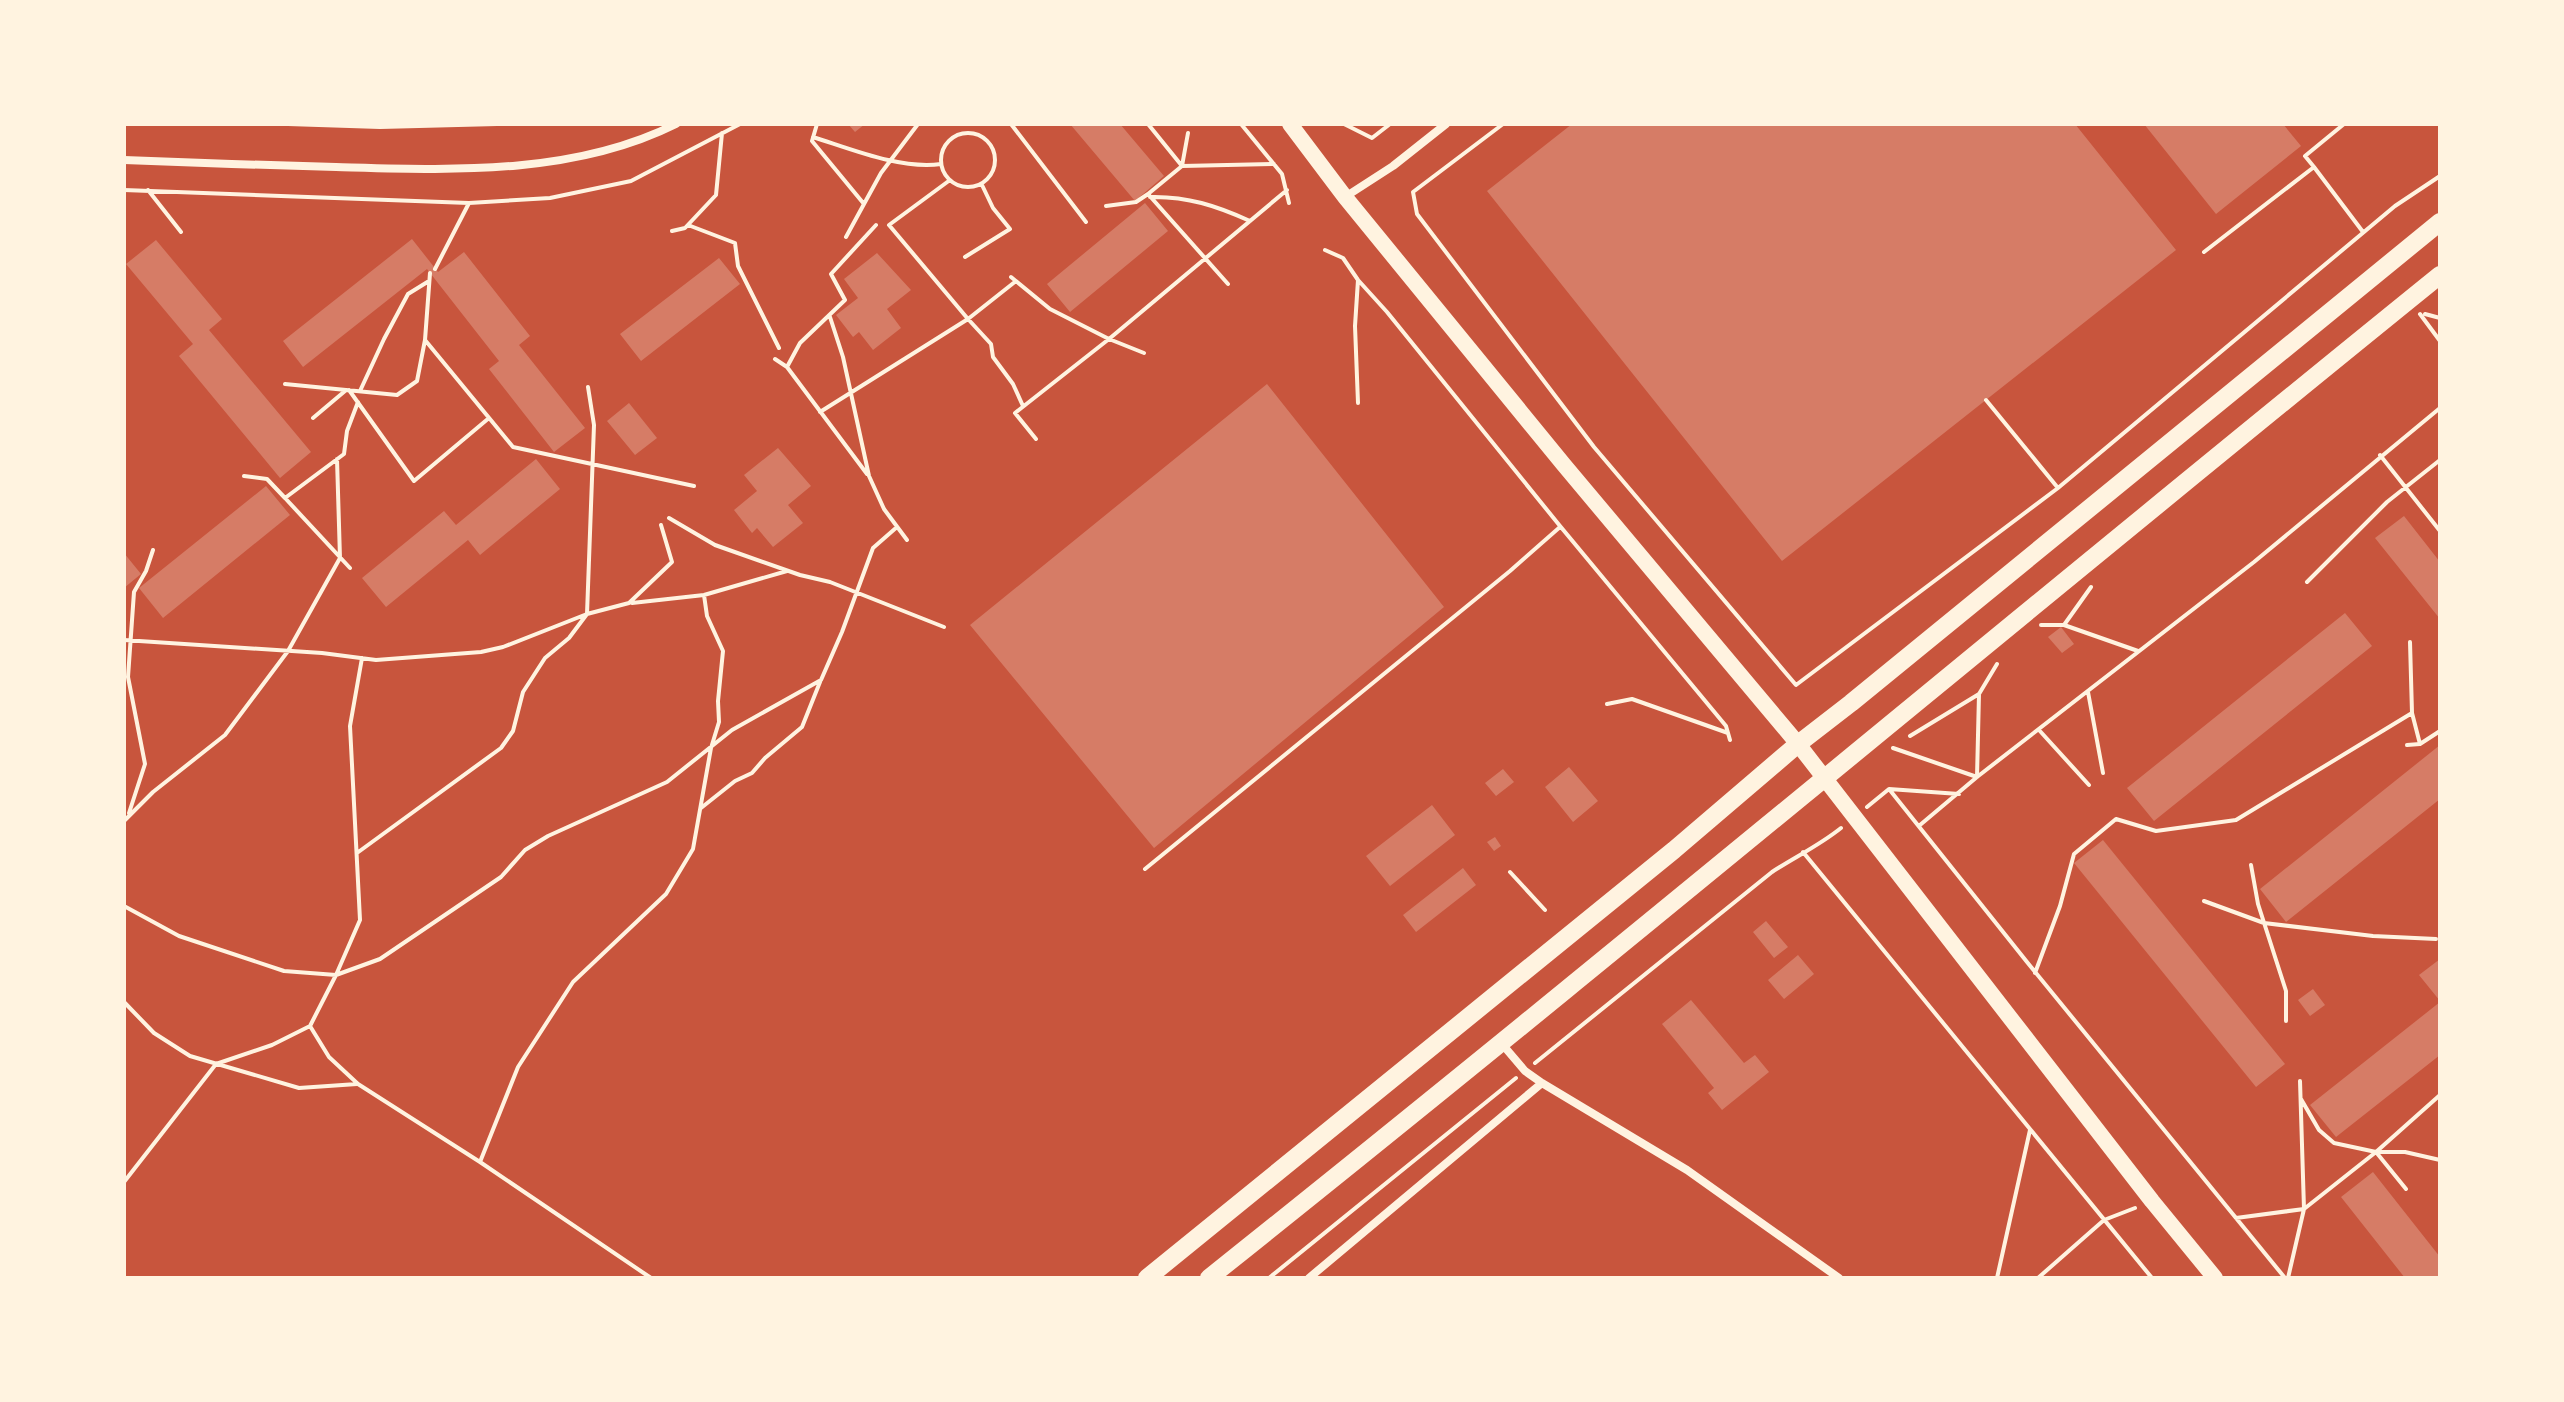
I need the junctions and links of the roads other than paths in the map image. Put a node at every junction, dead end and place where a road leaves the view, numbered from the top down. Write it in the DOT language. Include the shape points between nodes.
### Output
graph roads {
  1 [pos="676,124"];
  2 [pos="1290,124"];
  3 [pos="1446,124"];
  4 [pos="124,160"];
  5 [pos="1345,197"];
  6 [pos="2440,222"];
  7 [pos="2440,275"];
  8 [pos="1798,744"];
  9 [pos="1826,779"];
  10 [pos="1502,1044"];
  11 [pos="1542,1083"];
  12 [pos="1147,1278"];
  13 [pos="1209,1278"];
  14 [pos="1309,1278"];
  15 [pos="1839,1278"];
  16 [pos="2215,1278"];
  1 -- 4 [label="street" via="621,147 523,165 377,168"];
  2 -- 5 [label="main road"];
  3 -- 5 [label="street"];
  5 -- 8 [label="main road"];
  6 -- 8 [label="highway"];
  7 -- 9 [label="highway"];
  8 -- 9 [label="main road"];
  8 -- 12 [label="highway"];
  9 -- 10 [label="highway"];
  9 -- 16 [label="main road"];
  10 -- 11 [label="street"];
  10 -- 13 [label="highway"];
  11 -- 14 [label="street"];
  11 -- 15 [label="street" via="1687,1170"];
}
